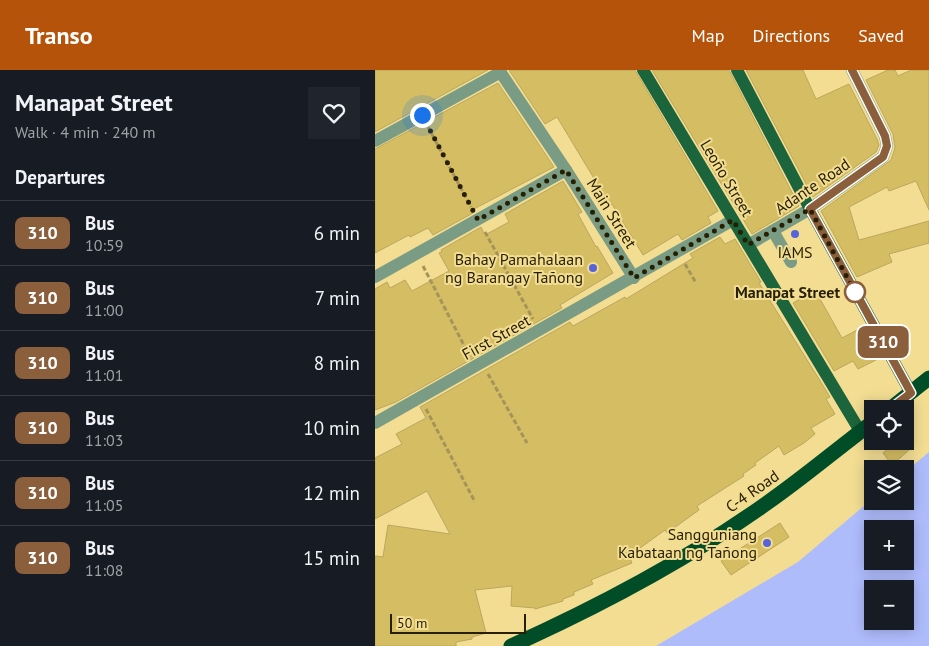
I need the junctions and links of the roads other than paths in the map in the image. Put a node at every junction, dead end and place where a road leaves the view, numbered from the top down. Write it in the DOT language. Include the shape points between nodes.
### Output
graph roads {
  1 [pos="643,70"];
  2 [pos="737,70"];
  3 [pos="852,70"];
  4 [pos="500,71"];
  5 [pos="375,141"];
  6 [pos="566,170"];
  7 [pos="810,209"];
  8 [pos="733,220"];
  9 [pos="773,231"];
  10 [pos="748,245"];
  11 [pos="791,262"];
  12 [pos="375,277"];
  13 [pos="634,278"];
  14 [pos="929,378"];
  15 [pos="911,393"];
  16 [pos="902,400"];
  17 [pos="375,424"];
  18 [pos="864,428"];
  19 [pos="860,431"];
  20 [pos="511,646"];
  1 -- 8 [label="main road, Leoño Street"];
  2 -- 7 [label="main road"];
  3 -- 7 [label="street, Adante Road" via="887,146 883,157"];
  4 -- 5 [label="street"];
  4 -- 6 [label="street, Main Street"];
  6 -- 12 [label="street"];
  6 -- 13 [label="street, Main Street"];
  7 -- 9 [label="street, Adante Road"];
  7 -- 15 [label="main road"];
  8 -- 10 [label="main road, Leoño Street"];
  8 -- 13 [label="street"];
  9 -- 10 [label="street, Adante Road"];
  9 -- 11 [label="street"];
  10 -- 19 [label="main road, Leoño Street"];
  13 -- 17 [label="street, First Street"];
  14 -- 15 [label="highway"];
  15 -- 16 [label="highway"];
  18 -- 19 [label="highway, C-4 Road"];
  19 -- 20 [label="highway, C-4 Road" via="795,483 699,548 607,600"];
}
